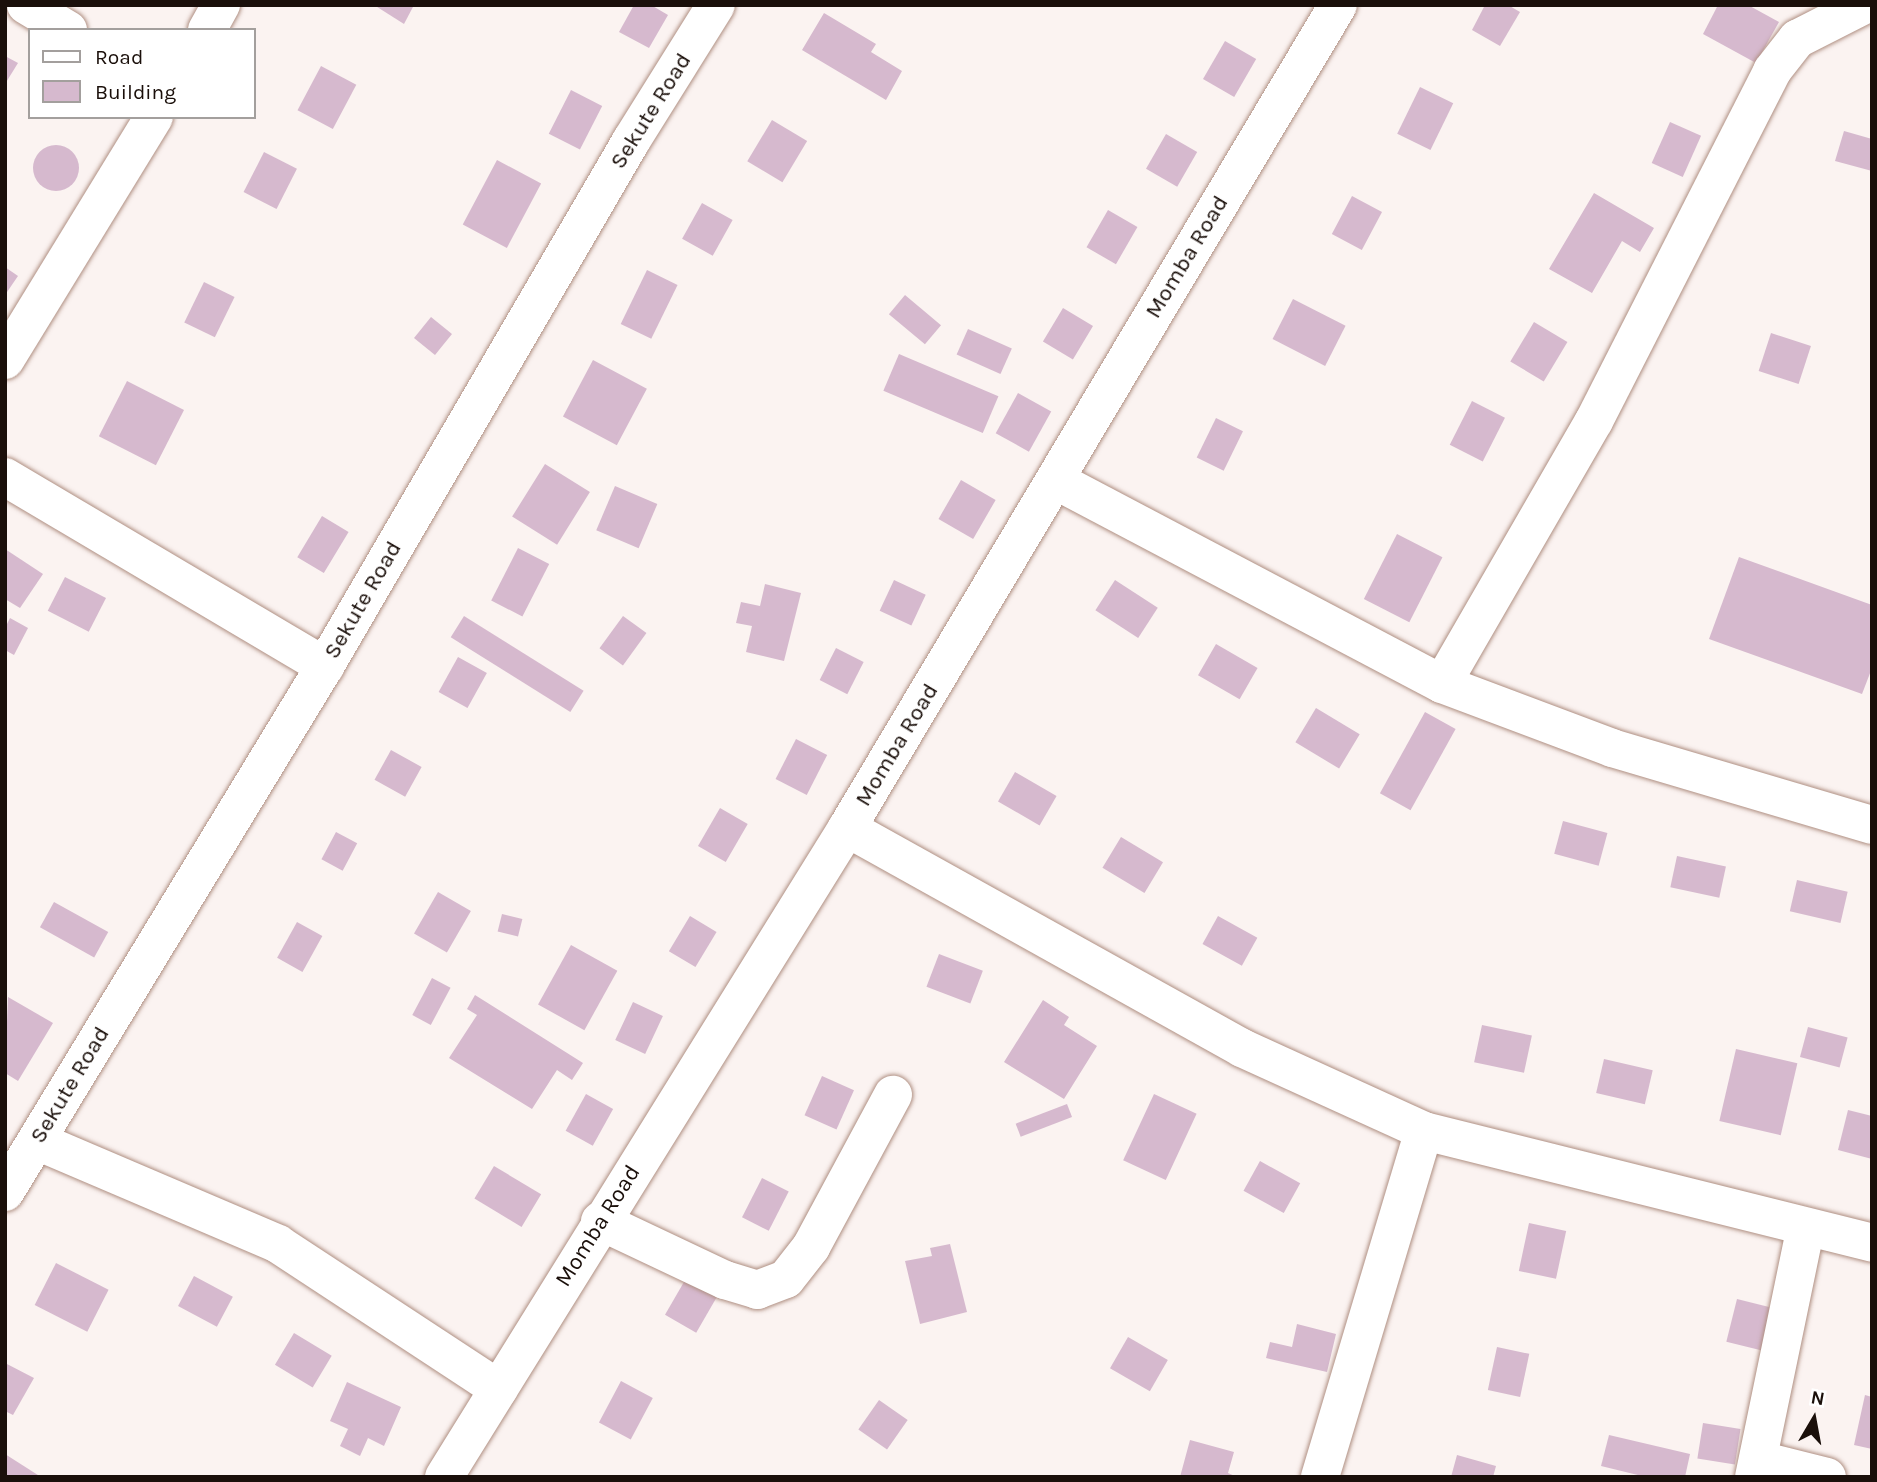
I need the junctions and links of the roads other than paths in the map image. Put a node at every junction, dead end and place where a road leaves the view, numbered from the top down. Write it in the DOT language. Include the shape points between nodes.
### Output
graph roads {
  1 [pos="26,5"];
  2 [pos="221,5"];
  3 [pos="716,5"];
  4 [pos="1338,5"];
  5 [pos="1864,5"];
  6 [pos="65,28"];
  7 [pos="208,28"];
  8 [pos="152,119"];
  9 [pos="5,360"];
  10 [pos="5,477"];
  11 [pos="1055,480"];
  12 [pos="325,666"];
  13 [pos="1442,684"];
  14 [pos="1872,825"];
  15 [pos="847,828"];
  16 [pos="893,1095"];
  17 [pos="1424,1131"];
  18 [pos="37,1141"];
  19 [pos="5,1192"];
  20 [pos="600,1221"];
  21 [pos="1806,1227"];
  22 [pos="1872,1243"];
  23 [pos="499,1389"];
  24 [pos="1756,1468"];
  25 [pos="444,1477"];
  26 [pos="1320,1477"];
  27 [pos="1828,1477"];
  1 -- 6 [label="street"];
  2 -- 7 [label="street"];
  3 -- 12 [label="street, Sekute Road" via="631,141"];
  4 -- 11 [label="street, Momba Road"];
  5 -- 13 [label="street" via="1797,39 1772,71 1594,421"];
  8 -- 9 [label="street"];
  10 -- 12 [label="street"];
  11 -- 13 [label="street"];
  11 -- 15 [label="street, Momba Road"];
  12 -- 18 [label="street, Sekute Road"];
  13 -- 14 [label="street" via="1612,748"];
  15 -- 17 [label="street" via="1242,1048"];
  15 -- 20 [label="street, Momba Road"];
  16 -- 20 [label="street" via="811,1247 786,1279 757,1290 725,1280"];
  17 -- 21 [label="street"];
  17 -- 26 [label="street"];
  18 -- 19 [label="street, Sekute Road"];
  18 -- 23 [label="street" via="278,1244"];
  20 -- 23 [label="street, Momba Road"];
  21 -- 22 [label="street"];
  21 -- 24 [label="street"];
  23 -- 25 [label="street, Momba Road"];
  24 -- 27 [label="street"];
}
